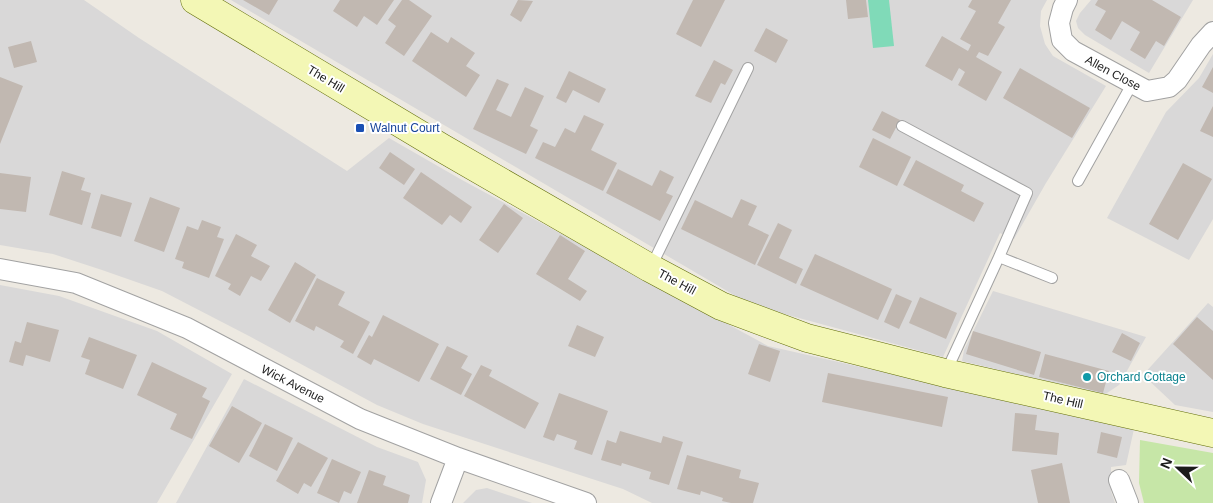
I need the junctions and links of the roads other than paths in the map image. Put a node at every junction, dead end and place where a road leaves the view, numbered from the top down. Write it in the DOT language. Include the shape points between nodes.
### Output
graph roads {
  1 [pos="194,0"];
  2 [pos="1067,0"];
  3 [pos="1213,32"];
  4 [pos="748,68"];
  5 [pos="1132,84"];
  6 [pos="902,126"];
  7 [pos="1078,182"];
  8 [pos="999,257"];
  9 [pos="650,268"];
  10 [pos="0,269"];
  11 [pos="1052,278"];
  12 [pos="945,373"];
  13 [pos="1213,433"];
  14 [pos="458,458"];
  15 [pos="1119,480"];
  16 [pos="441,503"];
  17 [pos="586,503"];
  18 [pos="1128,503"];
  1 -- 9 [label="main road, The Hill"];
  2 -- 5 [label="street, Allen Close" via="1059,23 1062,40 1073,51"];
  3 -- 5 [label="street, Allen Close" via="1169,87 1147,91"];
  4 -- 9 [label="lane"];
  5 -- 7 [label="lane"];
  6 -- 8 [label="lane" via="1027,193"];
  8 -- 11 [label="lane"];
  8 -- 12 [label="lane"];
  9 -- 12 [label="main road, The Hill" via="754,320 806,338"];
  10 -- 14 [label="street, Wick Avenue" via="76,283 187,328 360,419"];
  12 -- 13 [label="main road, The Hill"];
  14 -- 16 [label="street"];
  14 -- 17 [label="street, Wick Avenue"];
  15 -- 18 [label="street"];
}
